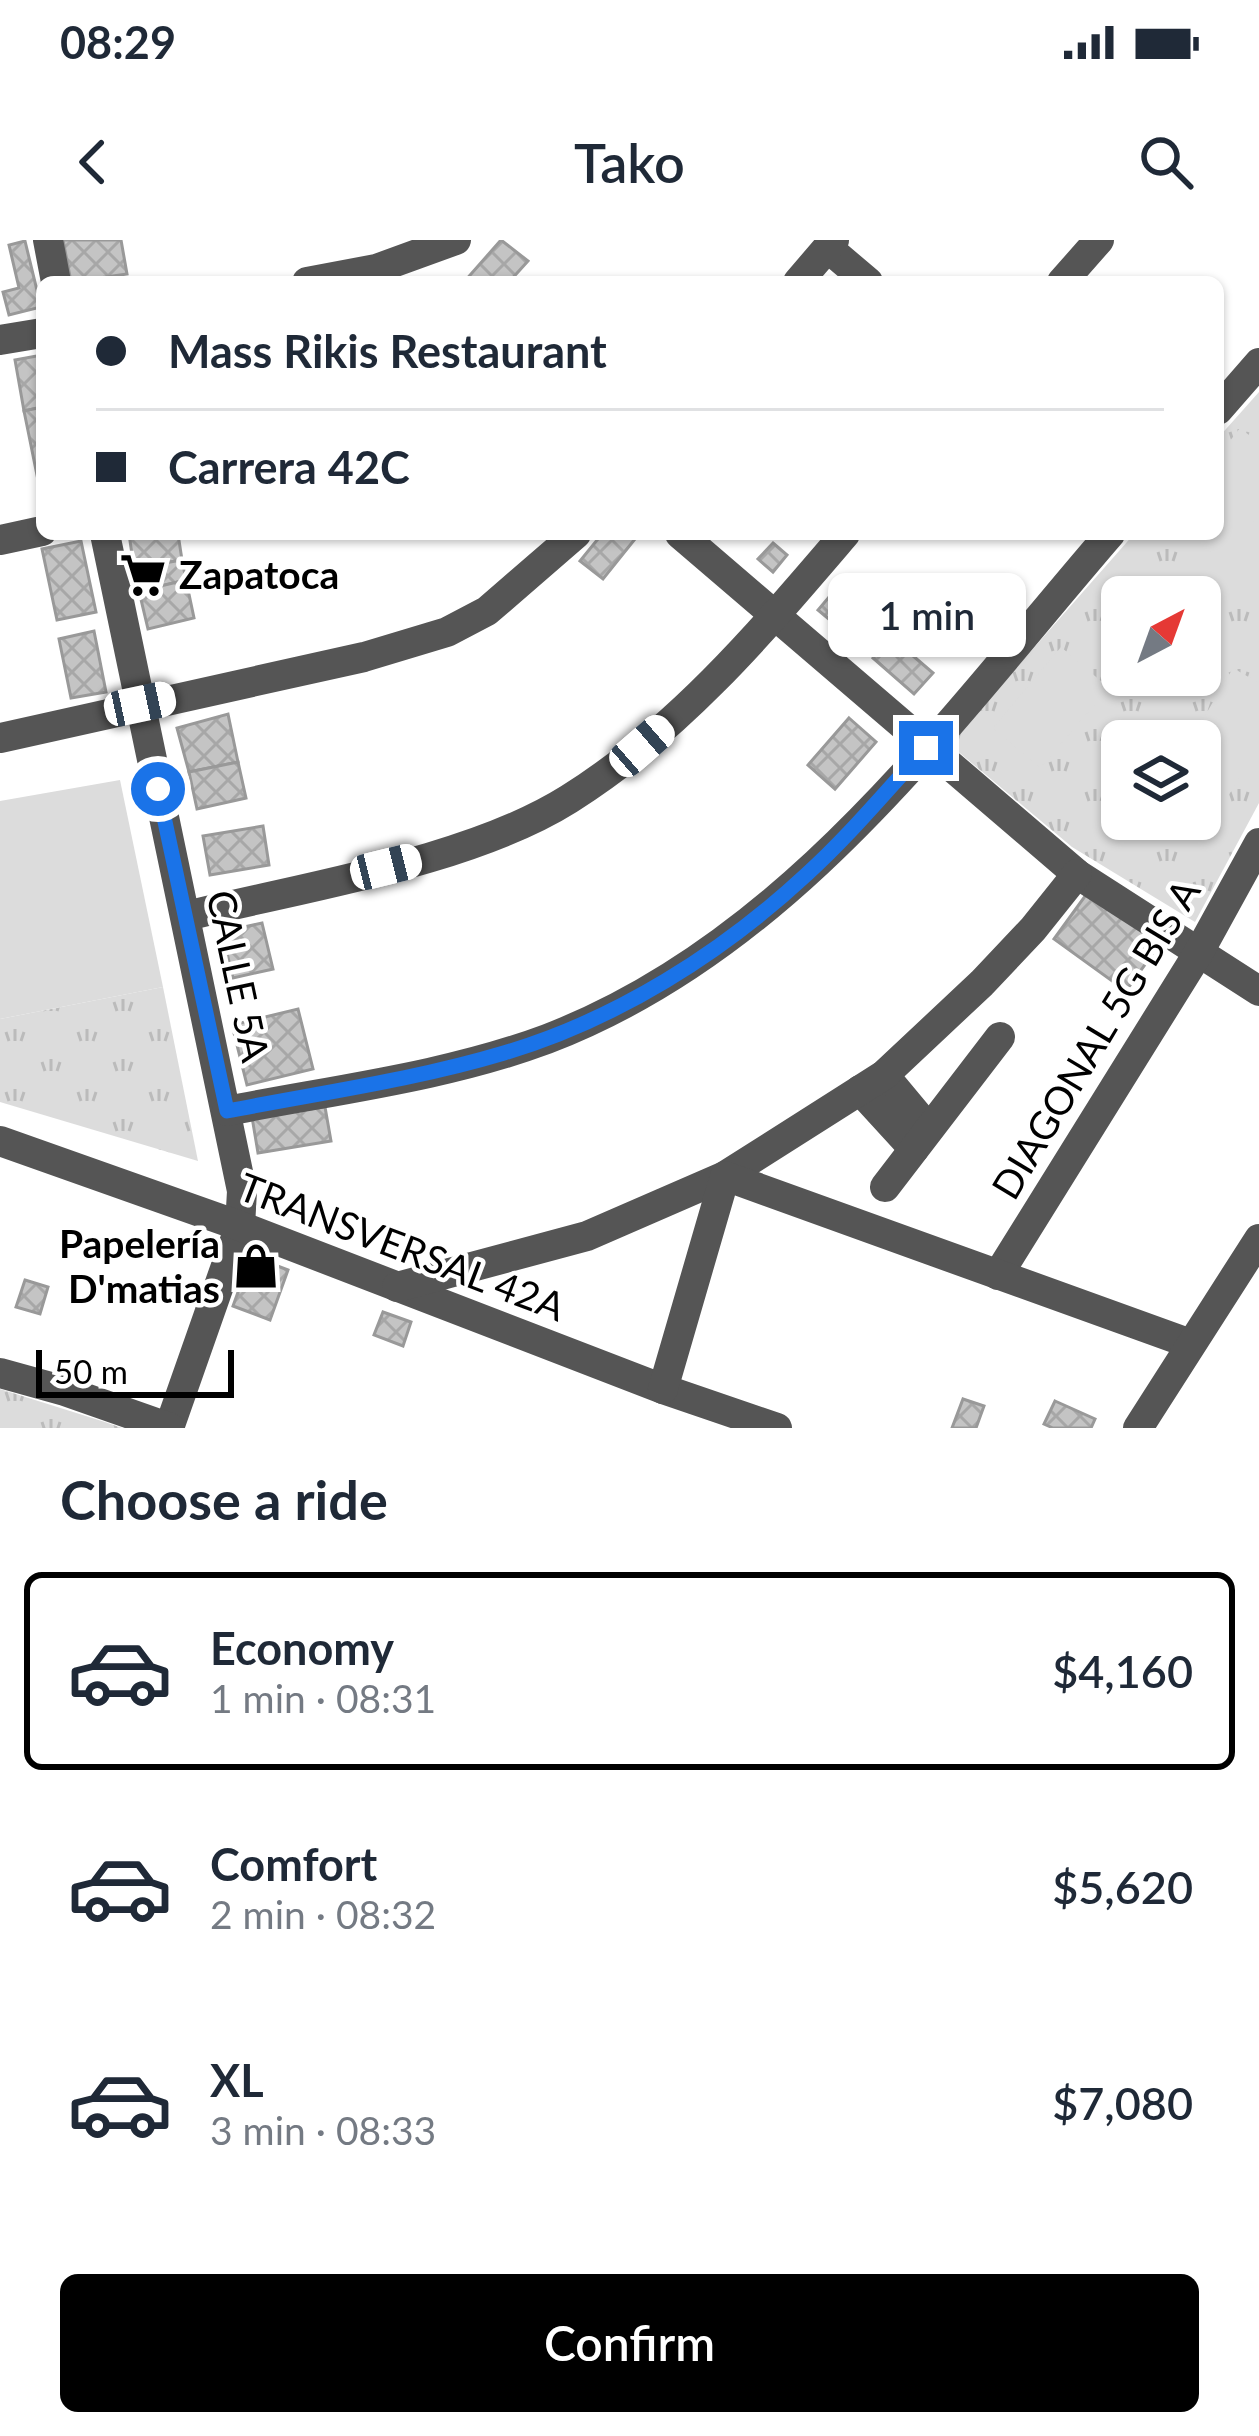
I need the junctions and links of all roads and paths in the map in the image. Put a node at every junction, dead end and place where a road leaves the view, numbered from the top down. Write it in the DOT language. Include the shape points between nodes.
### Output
graph roads {
  1 [pos="48,240"];
  2 [pos="456,240"];
  3 [pos="1099,240"];
  4 [pos="831,244"];
  5 [pos="383,275"];
  6 [pos="55,276"];
  7 [pos="803,276"];
  8 [pos="862,276"];
  9 [pos="1067,276"];
  10 [pos="36,334"];
  11 [pos="0,340"];
  12 [pos="1259,363"];
  13 [pos="1224,403"];
  14 [pos="36,532"];
  15 [pos="0,540"];
  16 [pos="106,540"];
  17 [pos="569,540"];
  18 [pos="687,540"];
  19 [pos="840,540"];
  20 [pos="1105,540"];
  21 [pos="775,616"];
  22 [pos="140,704"];
  23 [pos="0,738"];
  24 [pos="926,748"];
  25 [pos="1259,843"];
  26 [pos="1077,874"];
  27 [pos="186,916"];
  28 [pos="1198,952"];
  29 [pos="1259,991"];
  30 [pos="1000,1037"];
  31 [pos="872,1082"];
  32 [pos="227,1111"];
  33 [pos="921,1139"];
  34 [pos="0,1141"];
  35 [pos="725,1176"];
  36 [pos="884,1187"];
  37 [pos="240,1226"];
  38 [pos="1259,1239"];
  39 [pos="998,1275"];
  40 [pos="397,1287"];
  41 [pos="1191,1344"];
  42 [pos="0,1373"];
  43 [pos="663,1389"];
  44 [pos="169,1428"];
  45 [pos="777,1428"];
  46 [pos="1138,1428"];
  1 -- 6 [label="street"];
  2 -- 5 [label="street"];
  3 -- 9 [label="street"];
  4 -- 7 [label="street"];
  4 -- 8 [label="street"];
  10 -- 11 [label="street"];
  12 -- 13 [label="street"];
  14 -- 15 [label="street"];
  16 -- 22 [label="street, CALLE 5A"];
  17 -- 22 [label="street" via="487,611 447,632"];
  18 -- 21 [label="street"];
  19 -- 21 [label="street"];
  20 -- 24 [label="street"];
  21 -- 24 [label="street"];
  21 -- 27 [label="street" via="705,692 567,800 427,857"];
  22 -- 23 [label="street"];
  22 -- 27 [label="street, CALLE 5A"];
  24 -- 26 [label="street"];
  24 -- 32 [label="street" via="778,900 603,1016 458,1066"];
  25 -- 28 [label="street, DIAGONAL 5G BIS A"];
  26 -- 28 [label="street"];
  26 -- 31 [label="street" via="982,983"];
  27 -- 32 [label="street, CALLE 5A"];
  28 -- 29 [label="street"];
  28 -- 39 [label="street, DIAGONAL 5G BIS A"];
  30 -- 33 [label="street"];
  31 -- 33 [label="street"];
  31 -- 35 [label="street"];
  32 -- 37 [label="street, CALLE 5A"];
  33 -- 36 [label="street"];
  34 -- 37 [label="street, TRANSVERSAL 42A"];
  35 -- 39 [label="street"];
  35 -- 40 [label="street" via="587,1236"];
  35 -- 43 [label="street"];
  37 -- 40 [label="street, TRANSVERSAL 42A"];
  37 -- 44 [label="street, CALLE 5A"];
  38 -- 41 [label="street"];
  39 -- 41 [label="street"];
  40 -- 43 [label="street, TRANSVERSAL 42A"];
  41 -- 46 [label="street"];
  42 -- 44 [label="street"];
  43 -- 45 [label="street, TRANSVERSAL 42A"];
}
